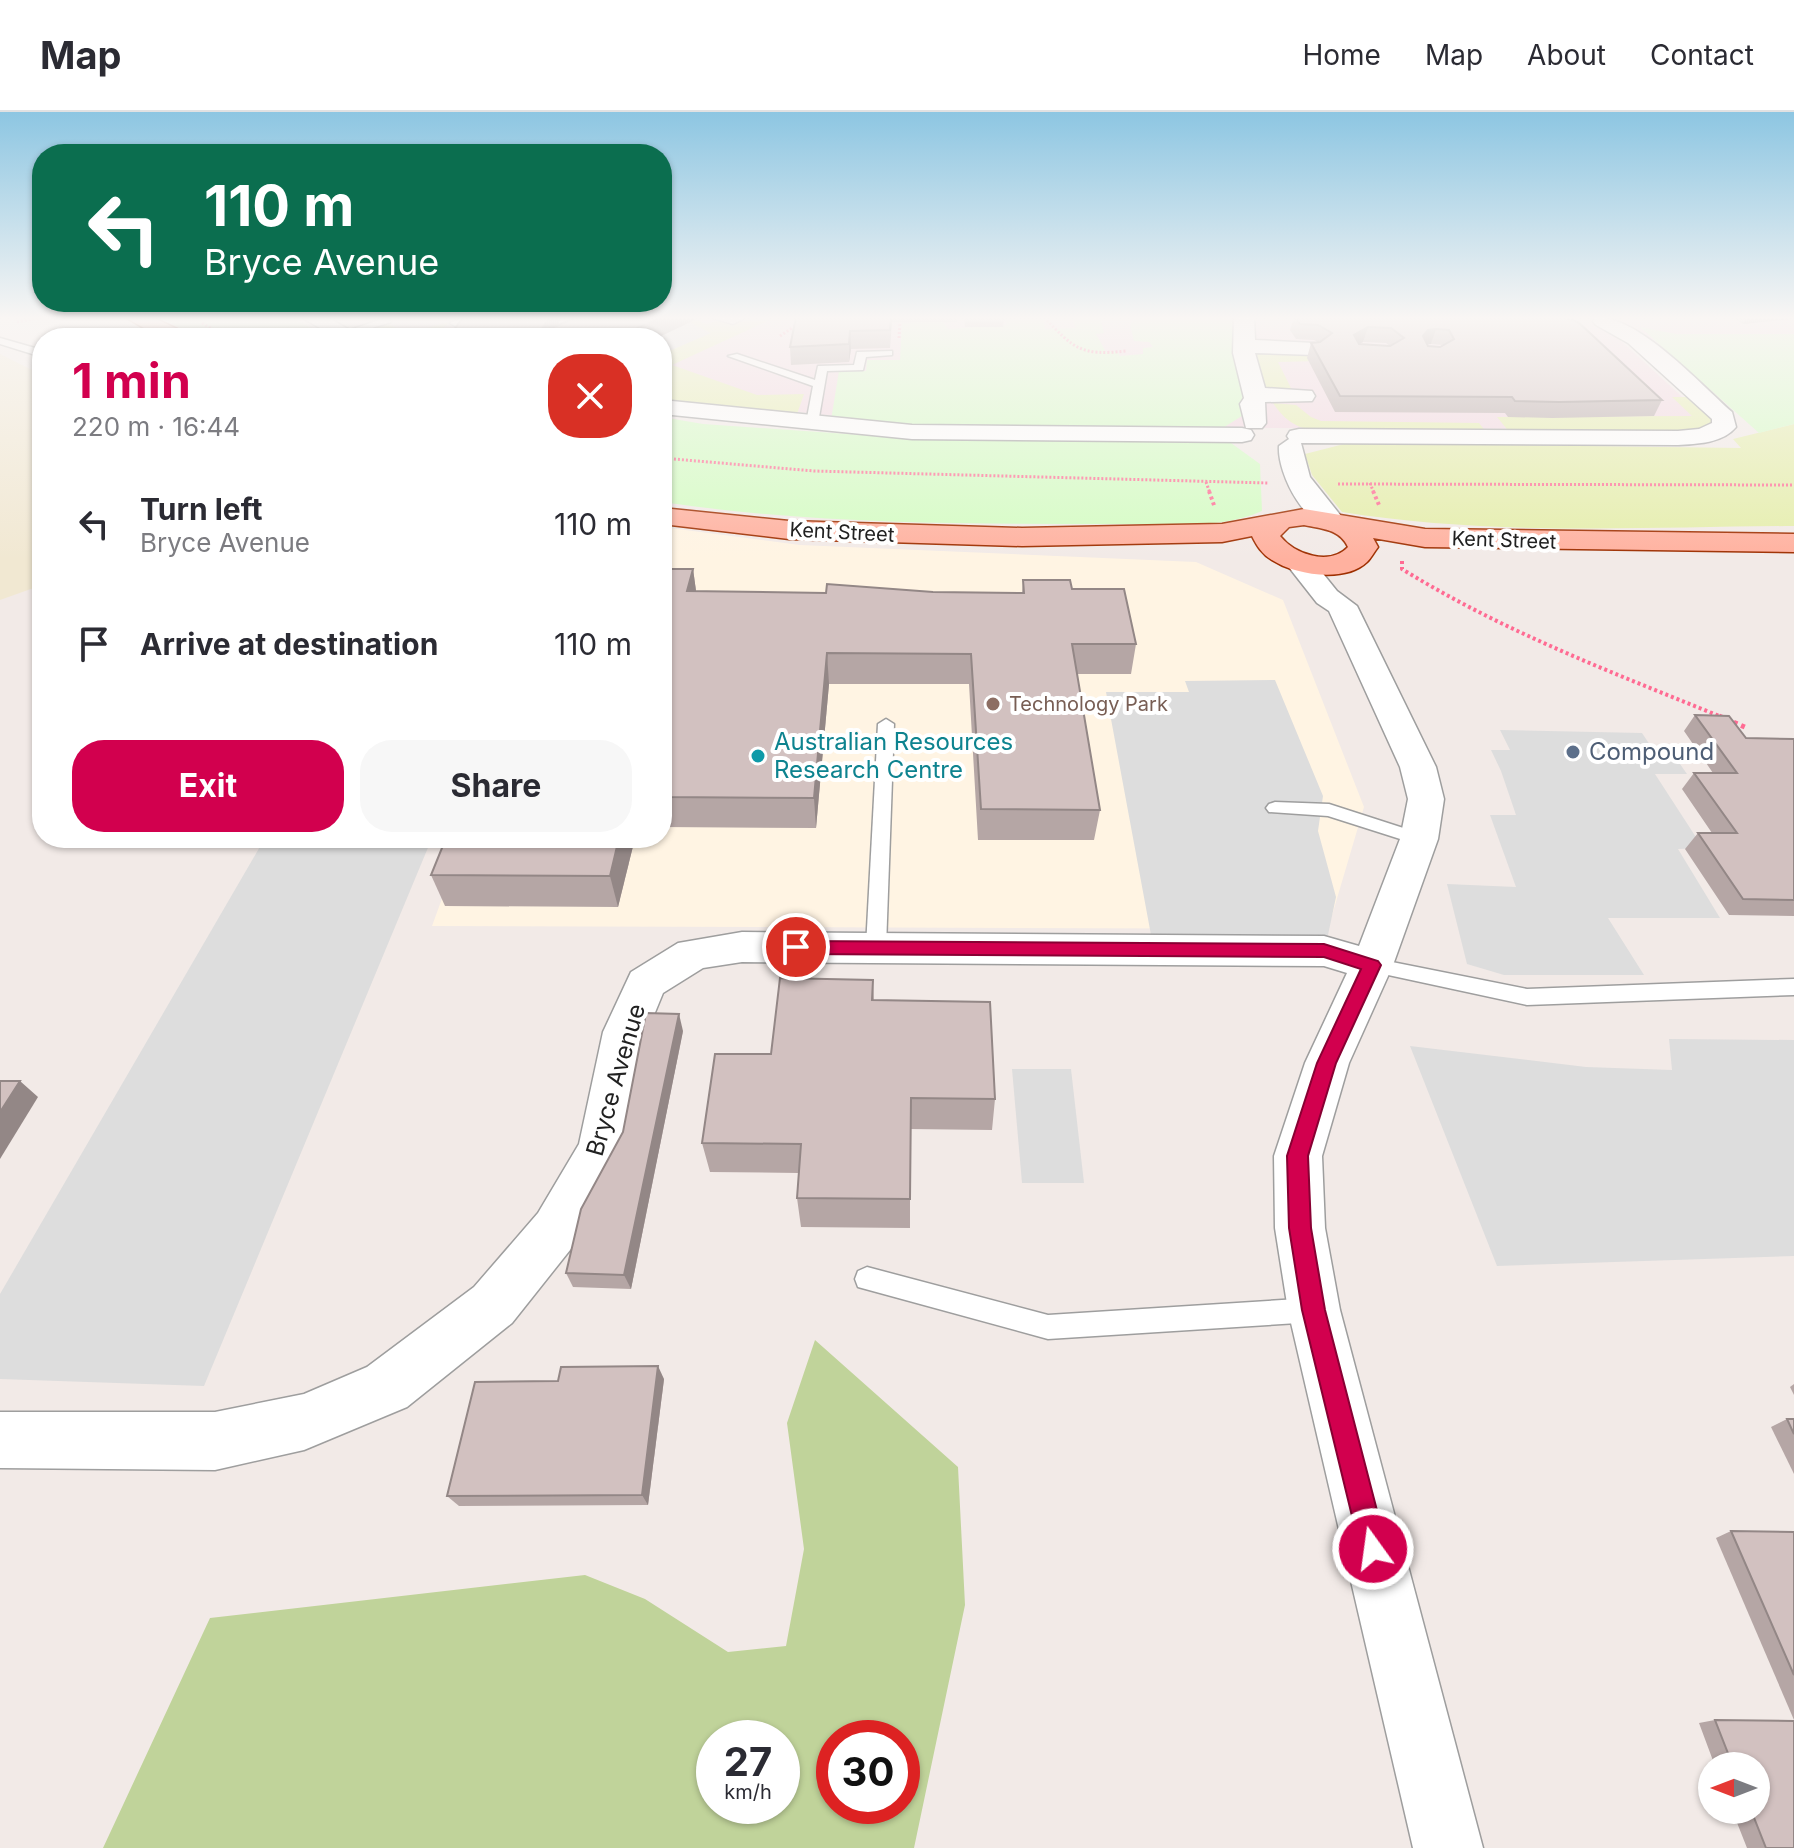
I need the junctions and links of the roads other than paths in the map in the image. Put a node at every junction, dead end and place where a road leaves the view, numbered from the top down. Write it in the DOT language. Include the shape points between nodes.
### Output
graph roads {
  1 [pos="817,398"];
  2 [pos="1259,398"];
  3 [pos="1302,398"];
  4 [pos="1702,398"];
  5 [pos="672,408"];
  6 [pos="812,423"];
  7 [pos="1267,428"];
  8 [pos="1292,484"];
  9 [pos="672,517"];
  10 [pos="1276,522"];
  11 [pos="1337,523"];
  12 [pos="1022,537"];
  13 [pos="1571,542"];
  14 [pos="1794,543"];
  15 [pos="1292,559"];
  16 [pos="1346,576"];
  17 [pos="886,724"];
  18 [pos="1275,808"];
  19 [pos="1419,839"];
  20 [pos="876,947"];
  21 [pos="1372,965"];
  22 [pos="1794,987"];
  23 [pos="867,1279"];
  24 [pos="1314,1310"];
  25 [pos="1,1443"];
  26 [pos="1448,1848"];
  1 -- 6 [label="lane"];
  2 -- 7 [label="street"];
  3 -- 7 [label="street"];
  4 -- 7 [label="street" via="1724,417 1724,427 1678,438 1494,427"];
  5 -- 6 [label="street"];
  6 -- 7 [label="street" via="912,432"];
  7 -- 8 [label="street" via="1290,459"];
  8 -- 10 [label="street"];
  8 -- 11 [label="street"];
  9 -- 12 [label="main road, Kent Street" via="789,530"];
  10 -- 11 [label="main road, Kent Street" via="1304,517"];
  10 -- 12 [label="main road, Kent Street" via="1222,533"];
  10 -- 15 [label="main road" via="1267,530 1267,540"];
  11 -- 13 [label="main road, Kent Street" via="1425,538"];
  11 -- 16 [label="main road" via="1363,543"];
  12 -- 15 [label="main road, Kent Street"];
  13 -- 14 [label="main road, Kent Street"];
  13 -- 16 [label="main road, Kent Street" via="1401,553"];
  15 -- 16 [label="main road, Kent Street"];
  15 -- 16 [label="street" via="1327,597"];
  16 -- 19 [label="street" via="1421,775 1426,808"];
  17 -- 20 [label="lane"];
  18 -- 19 [label="lane" via="1329,810"];
  19 -- 21 [label="street"];
  20 -- 21 [label="street, Bryce Avenue" via="1324,951"];
  20 -- 25 [label="street, Bryce Avenue" via="742,947 693,954 646,983 625,1032 602,1148 556,1229 493,1305 387,1387 304,1422 215,1441"];
  21 -- 22 [label="lane" via="1527,997"];
  21 -- 24 [label="street" via="1327,1063 1298,1156 1300,1228"];
  23 -- 24 [label="lane" via="1048,1327"];
  24 -- 26 [label="street"];
}
